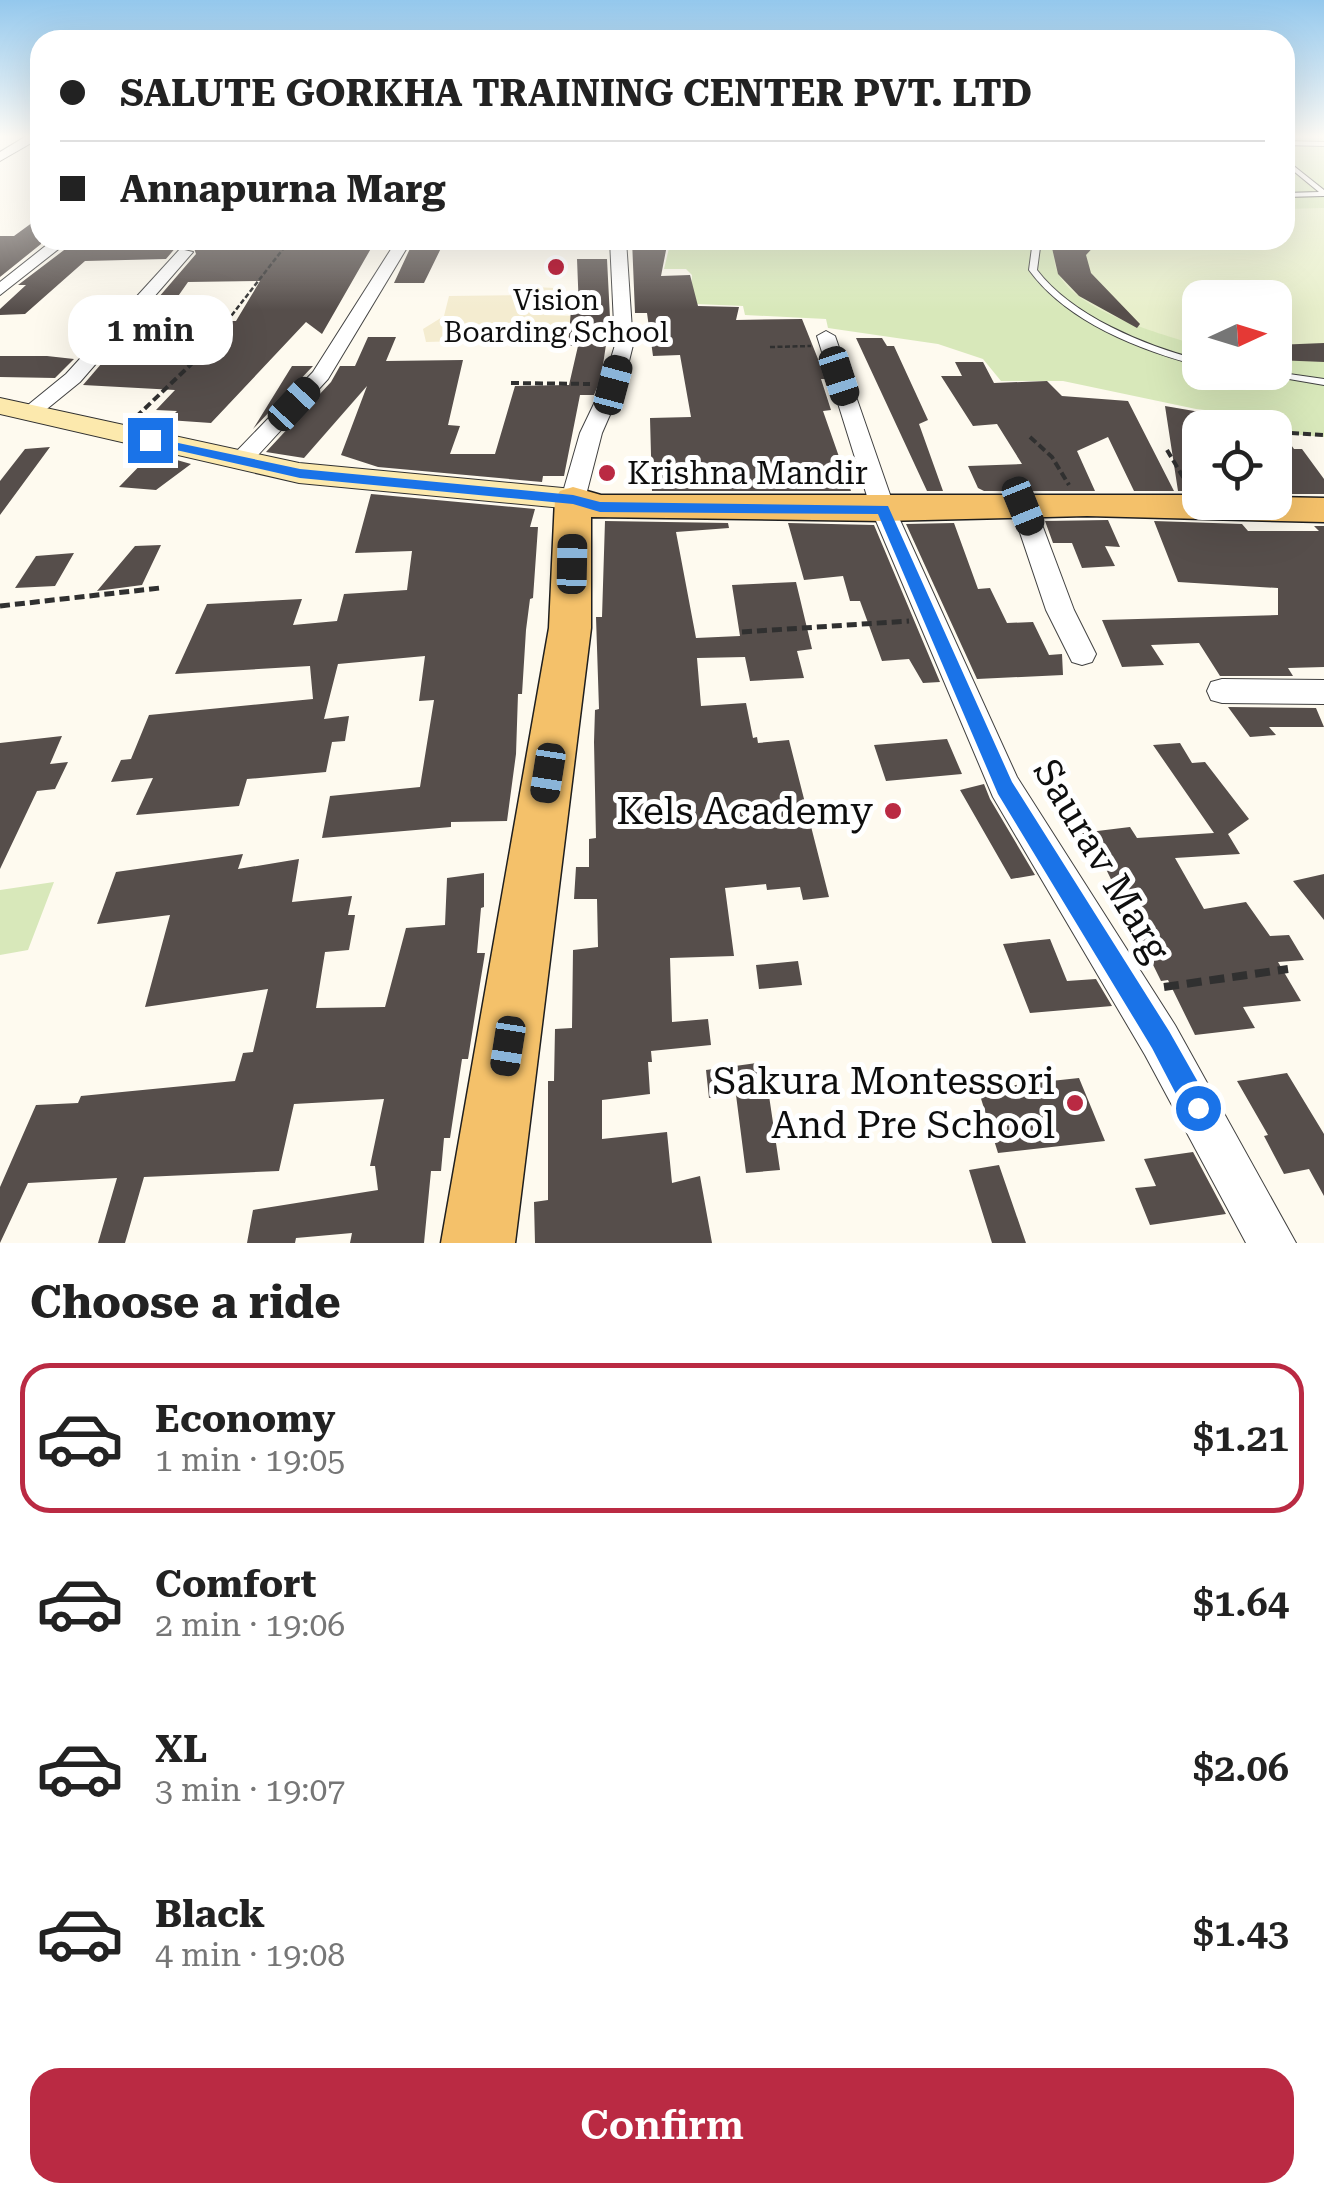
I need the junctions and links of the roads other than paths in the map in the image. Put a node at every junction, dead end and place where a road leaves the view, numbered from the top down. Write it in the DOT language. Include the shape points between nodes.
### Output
graph roads {
  1 [pos="1324,193"];
  2 [pos="1295,194"];
  3 [pos="50,250"];
  4 [pos="398,250"];
  5 [pos="619,250"];
  6 [pos="1035,250"];
  7 [pos="185,252"];
  8 [pos="0,290"];
  9 [pos="827,341"];
  10 [pos="1182,357"];
  11 [pos="1292,378"];
  12 [pos="1324,382"];
  13 [pos="15,409"];
  14 [pos="238,462"];
  15 [pos="573,499"];
  16 [pos="1023,506"];
  17 [pos="883,509"];
  18 [pos="1324,510"];
  19 [pos="1082,654"];
  20 [pos="1222,691"];
  21 [pos="1324,692"];
  22 [pos="478,1243"];
  23 [pos="1272,1243"];
  1 -- 2 [label="lane"];
  3 -- 8 [label="street"];
  4 -- 14 [label="street" via="321,376"];
  5 -- 15 [label="street" via="624,345"];
  6 -- 10 [label="lane" via="1033,270 1050,290 1142,345"];
  7 -- 13 [label="street" via="73,378"];
  9 -- 17 [label="street, Saurav Marg"];
  11 -- 12 [label="lane"];
  13 -- 14 [label="main road"];
  14 -- 15 [label="main road" via="300,474"];
  15 -- 17 [label="main road" via="600,507"];
  15 -- 22 [label="main road" via="570,628"];
  16 -- 17 [label="main road"];
  16 -- 18 [label="main road"];
  16 -- 19 [label="street"];
  17 -- 23 [label="street, Saurav Marg" via="1005,788 1132,993"];
  20 -- 21 [label="street"];
}
